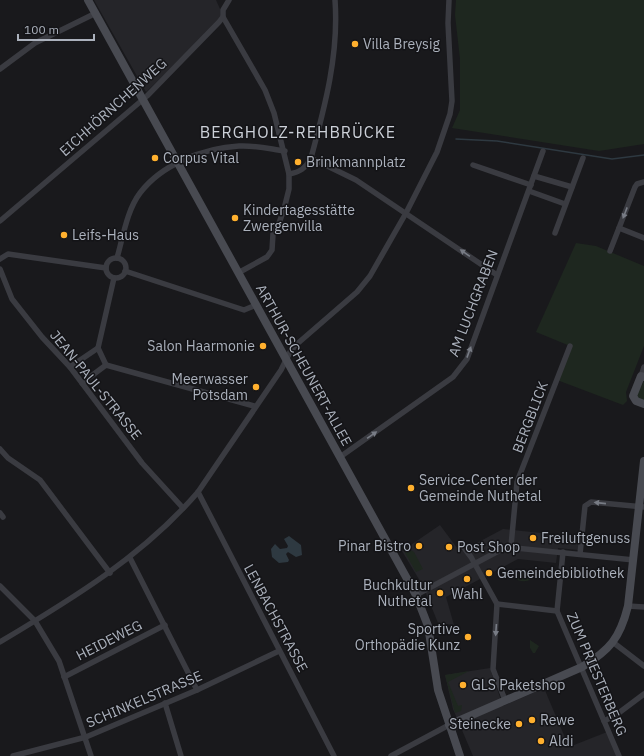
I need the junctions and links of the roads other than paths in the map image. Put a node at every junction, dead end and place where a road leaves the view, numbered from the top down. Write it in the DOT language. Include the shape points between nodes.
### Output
graph roads {
  1 [pos="88,0"];
  2 [pos="229,0"];
  3 [pos="335,0"];
  4 [pos="448,0"];
  5 [pos="96,13"];
  6 [pos="223,17"];
  7 [pos="0,69"];
  8 [pos="143,99"];
  9 [pos="285,151"];
  10 [pos="543,151"];
  11 [pos="311,158"];
  12 [pos="583,158"];
  13 [pos="179,163"];
  14 [pos="473,165"];
  15 [pos="289,174"];
  16 [pos="534,176"];
  17 [pos="644,182"];
  18 [pos="531,185"];
  19 [pos="572,187"];
  20 [pos="529,191"];
  21 [pos="565,204"];
  22 [pos="406,213"];
  23 [pos="0,221"];
  24 [pos="619,228"];
  25 [pos="555,233"];
  26 [pos="644,238"];
  27 [pos="610,251"];
  28 [pos="117,258"];
  29 [pos="0,260"];
  30 [pos="106,268"];
  31 [pos="0,269"];
  32 [pos="125,271"];
  33 [pos="238,273"];
  34 [pos="497,275"];
  35 [pos="114,278"];
  36 [pos="256,305"];
  37 [pos="570,346"];
  38 [pos="98,348"];
  39 [pos="286,360"];
  40 [pos="106,365"];
  41 [pos="70,367"];
  42 [pos="644,368"];
  43 [pos="642,376"];
  44 [pos="82,383"];
  45 [pos="644,404"];
  46 [pos="254,406"];
  47 [pos="0,449"];
  48 [pos="340,457"];
  49 [pos="644,460"];
  50 [pos="198,492"];
  51 [pos="641,507"];
  52 [pos="184,508"];
  53 [pos="462,545"];
  54 [pos="511,546"];
  55 [pos="563,552"];
  56 [pos="580,554"];
  57 [pos="130,558"];
  58 [pos="634,560"];
  59 [pos="474,563"];
  60 [pos="110,574"];
  61 [pos="0,586"];
  62 [pos="416,595"];
  63 [pos="497,604"];
  64 [pos="628,606"];
  65 [pos="644,607"];
  66 [pos="557,611"];
  67 [pos="35,621"];
  68 [pos="164,625"];
  69 [pos="0,642"];
  70 [pos="614,643"];
  71 [pos="280,651"];
  72 [pos="644,666"];
  73 [pos="582,667"];
  74 [pos="64,677"];
  75 [pos="197,690"];
  76 [pos="644,694"];
  77 [pos="506,700"];
  78 [pos="165,703"];
  79 [pos="604,721"];
  80 [pos="449,725"];
  81 [pos="86,737"];
  82 [pos="13,756"];
  83 [pos="91,756"];
  84 [pos="181,756"];
  85 [pos="334,756"];
  86 [pos="391,756"];
  87 [pos="460,756"];
  88 [pos="619,756"];
  1 -- 5 [label="main road, ARTHUR-SCHEUNERT-ALLEE"];
  2 -- 6 [label="street, EICHHÖRNCHENWEG" via="223,10"];
  3 -- 11 [label="street" via="331,79"];
  4 -- 22 [label="street" via="452,86 450,114 437,152"];
  5 -- 7 [label="street" via="35,42"];
  5 -- 8 [label="main road, ARTHUR-SCHEUNERT-ALLEE"];
  6 -- 8 [label="street, EICHHÖRNCHENWEG"];
  6 -- 9 [label="street" via="265,90"];
  8 -- 13 [label="main road, ARTHUR-SCHEUNERT-ALLEE"];
  8 -- 23 [label="street, EICHHÖRNCHENWEG"];
  9 -- 13 [label="street" via="240,146 205,153"];
  9 -- 15 [label="street"];
  10 -- 16 [label="street, AM LUCHGRABEN"];
  11 -- 15 [label="street" via="300,172"];
  11 -- 22 [label="street" via="356,180"];
  12 -- 19 [label="street"];
  13 -- 28 [label="street" via="163,170 140,193 128,218"];
  13 -- 33 [label="main road, ARTHUR-SCHEUNERT-ALLEE"];
  14 -- 18 [label="street"];
  15 -- 33 [label="street" via="289,189 273,234 272,250 267,257"];
  16 -- 18 [label="street, AM LUCHGRABEN"];
  16 -- 19 [label="street"];
  17 -- 24 [label="street, one-way" via="635,187"];
  18 -- 20 [label="street, AM LUCHGRABEN"];
  19 -- 21 [label="street"];
  20 -- 21 [label="street"];
  20 -- 34 [label="street, AM LUCHGRABEN"];
  21 -- 25 [label="street"];
  34 -- 22 [label="street, one-way"];
  22 -- 39 [label="street" via="370,276 357,292 297,344"];
  24 -- 26 [label="street"];
  24 -- 27 [label="street"];
  28 -- 30 [label="street" via="110,260"];
  28 -- 32 [label="street" via="124,263"];
  29 -- 30 [label="street" via="8,254"];
  30 -- 35 [label="street" via="108,274"];
  31 -- 41 [label="street, JEAN-PAUL-STRASSE" via="12,299"];
  32 -- 35 [label="street" via="121,277"];
  32 -- 36 [label="street" via="244,310"];
  33 -- 36 [label="main road, ARTHUR-SCHEUNERT-ALLEE"];
  48 -- 34 [label="street, AM LUCHGRABEN, one-way" via="453,377 467,359"];
  35 -- 38 [label="street"];
  36 -- 39 [label="main road, ARTHUR-SCHEUNERT-ALLEE"];
  37 -- 54 [label="street, BERGBLICK" via="517,482"];
  38 -- 40 [label="street"];
  38 -- 41 [label="street"];
  39 -- 46 [label="street"];
  39 -- 48 [label="main road, ARTHUR-SCHEUNERT-ALLEE"];
  40 -- 44 [label="street"];
  40 -- 46 [label="street"];
  41 -- 44 [label="street, JEAN-PAUL-STRASSE"];
  42 -- 43 [label="street"];
  43 -- 45 [label="main road" via="633,396 636,401"];
  44 -- 52 [label="street, JEAN-PAUL-STRASSE" via="142,463"];
  46 -- 50 [label="street"];
  47 -- 60 [label="street" via="8,458 40,480"];
  48 -- 62 [label="main road, ARTHUR-SCHEUNERT-ALLEE"];
  49 -- 51 [label="main road"];
  50 -- 52 [label="street"];
  50 -- 71 [label="street, LENBACHSTRASSE"];
  51 -- 56 [label="street, one-way" via="591,502 585,506"];
  51 -- 58 [label="main road"];
  52 -- 57 [label="street"];
  53 -- 59 [label="street"];
  54 -- 55 [label="street"];
  54 -- 59 [label="street"];
  55 -- 56 [label="street"];
  55 -- 66 [label="street, ZUM PRIESTERBERG"];
  56 -- 58 [label="street"];
  57 -- 60 [label="street"];
  57 -- 68 [label="street"];
  58 -- 64 [label="main road"];
  59 -- 62 [label="street"];
  59 -- 63 [label="street"];
  60 -- 67 [label="street"];
  61 -- 67 [label="street"];
  62 -- 80 [label="main road, ARTHUR-SCHEUNERT-ALLEE" via="428,626 438,690"];
  63 -- 66 [label="street"];
  63 -- 77 [label="street, one-way" via="493,669"];
  64 -- 65 [label="street"];
  64 -- 70 [label="main road" via="623,626"];
  66 -- 73 [label="street, ZUM PRIESTERBERG"];
  67 -- 69 [label="street"];
  67 -- 74 [label="street" via="58,661"];
  68 -- 74 [label="street, HEIDEWEG"];
  68 -- 75 [label="street"];
  70 -- 72 [label="street"];
  70 -- 73 [label="main road"];
  71 -- 75 [label="street, SCHINKELSTRASSE"];
  71 -- 85 [label="street, LENBACHSTRASSE"];
  73 -- 77 [label="main road"];
  73 -- 79 [label="street, ZUM PRIESTERBERG"];
  74 -- 81 [label="street"];
  75 -- 78 [label="street, SCHINKELSTRASSE"];
  76 -- 79 [label="street"];
  77 -- 80 [label="main road"];
  78 -- 81 [label="street, SCHINKELSTRASSE"];
  78 -- 84 [label="street"];
  79 -- 88 [label="street, ZUM PRIESTERBERG"];
  80 -- 86 [label="street"];
  80 -- 87 [label="main road, ARTHUR-SCHEUNERT-ALLEE"];
  81 -- 82 [label="street, SCHINKELSTRASSE"];
  81 -- 83 [label="street"];
}
